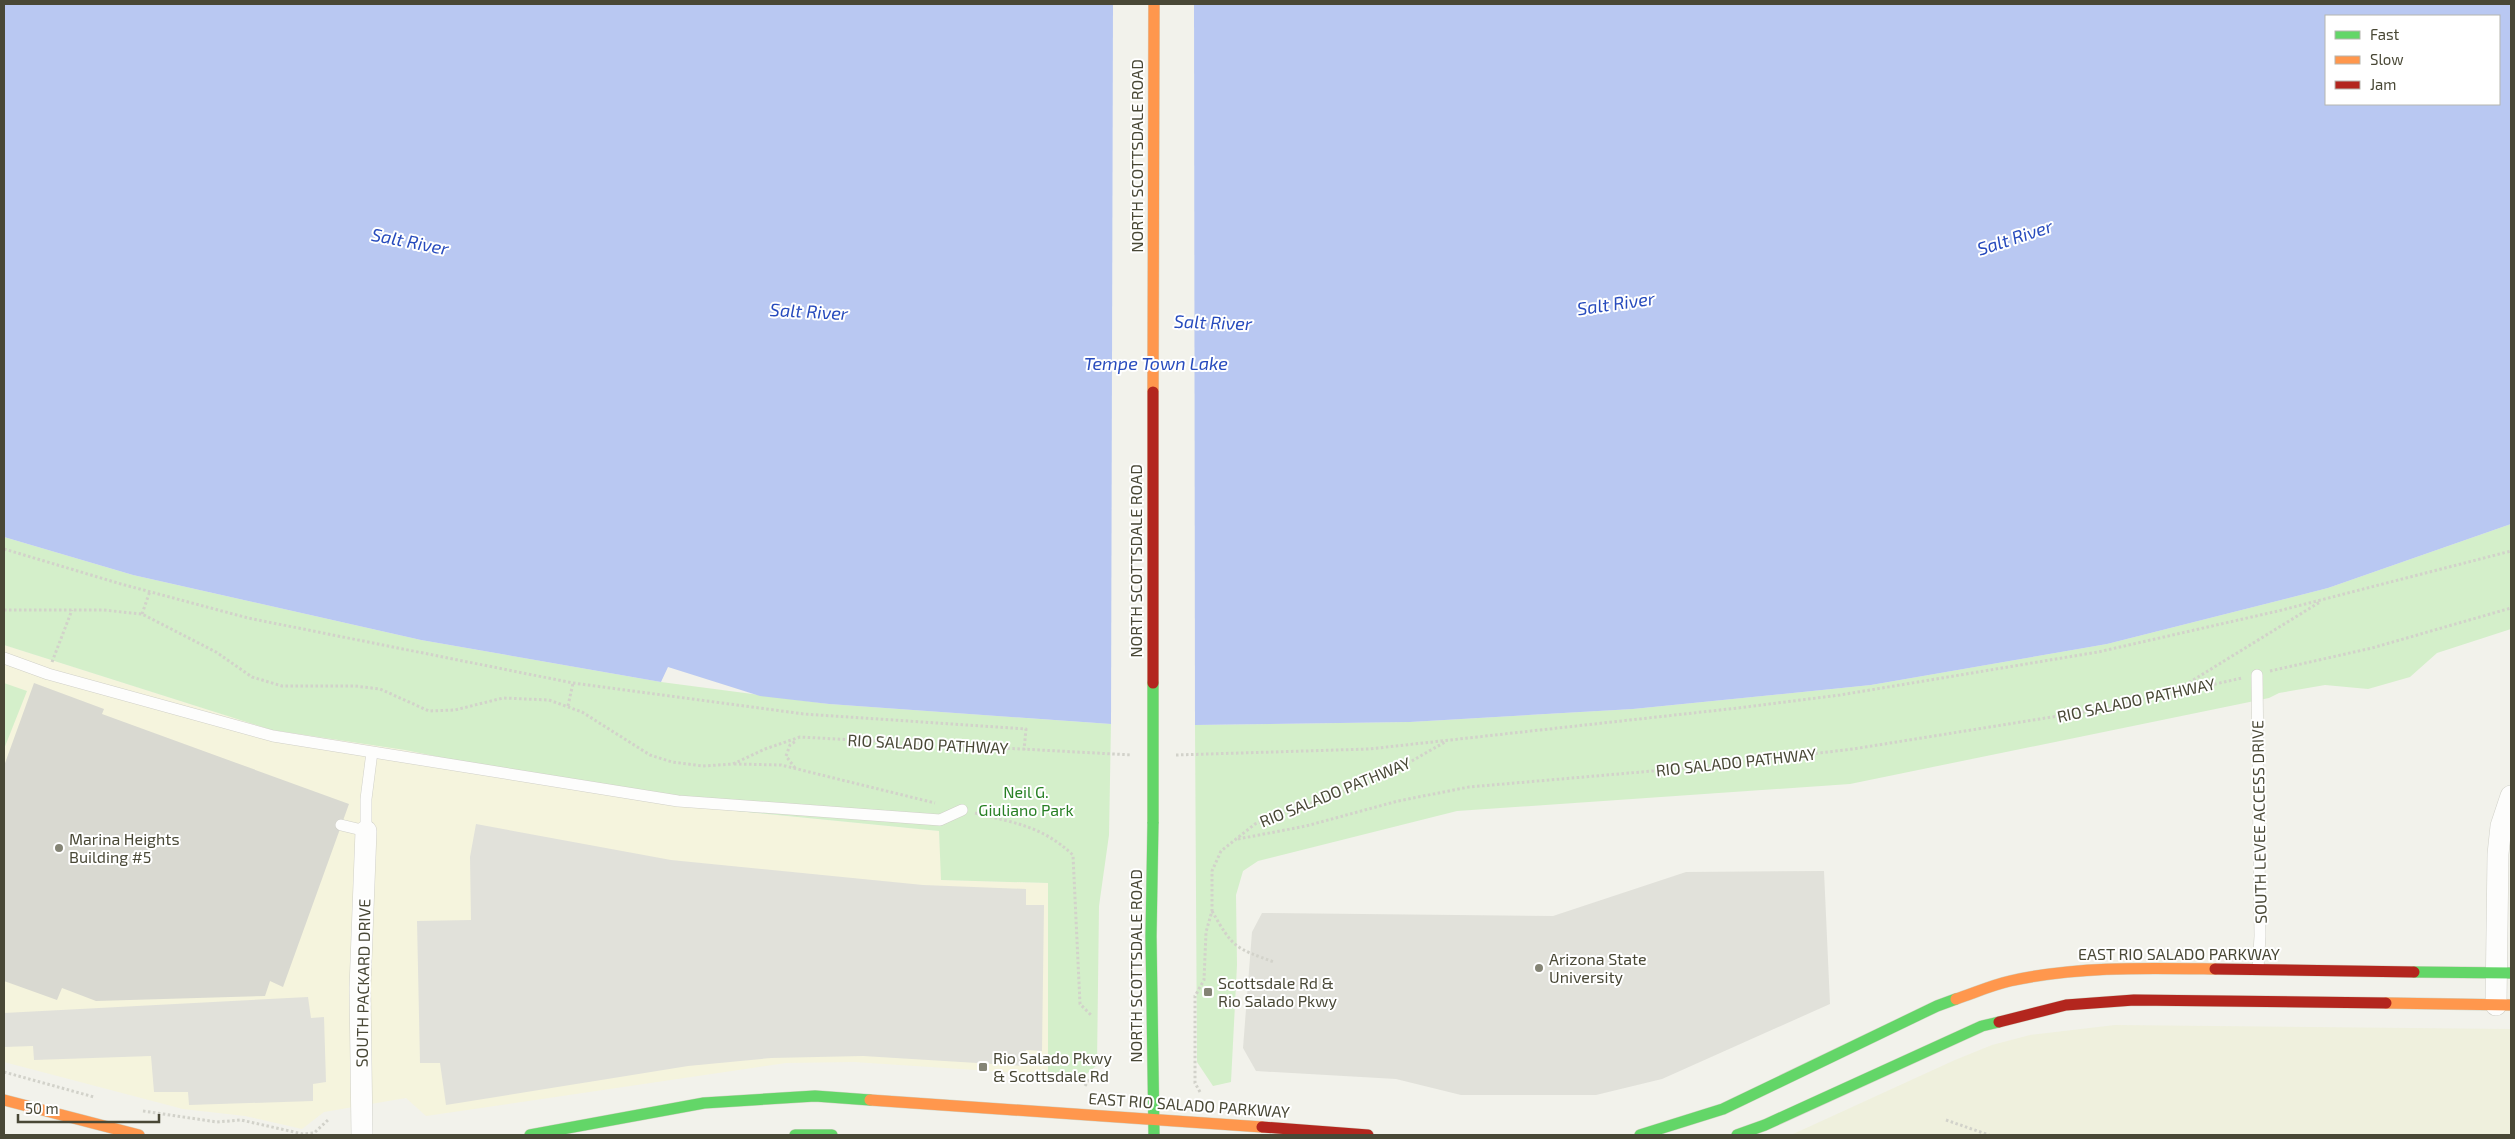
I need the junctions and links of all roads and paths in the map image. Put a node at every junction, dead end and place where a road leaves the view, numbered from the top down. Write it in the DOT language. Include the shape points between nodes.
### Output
graph roads {
  1 [pos="1154,4"];
  2 [pos="4,549"];
  3 [pos="2511,550"];
  4 [pos="150,592"];
  5 [pos="2324,599"];
  6 [pos="2511,608"];
  7 [pos="4,610"];
  8 [pos="72,610"];
  9 [pos="142,614"];
  10 [pos="4,658"];
  11 [pos="48,674"];
  12 [pos="2257,675"];
  13 [pos="573,683"];
  14 [pos="2169,695"];
  15 [pos="568,706"];
  16 [pos="800,737"];
  17 [pos="1448,740"];
  18 [pos="1024,750"];
  19 [pos="372,752"];
  20 [pos="1142,755"];
  21 [pos="1170,755"];
  22 [pos="733,764"];
  23 [pos="796,769"];
  24 [pos="2511,796"];
  25 [pos="962,810"];
  26 [pos="341,825"];
  27 [pos="366,831"];
  28 [pos="1238,839"];
  29 [pos="1212,911"];
  30 [pos="1274,962"];
  31 [pos="2258,969"];
  32 [pos="2504,972"];
  33 [pos="2504,1005"];
  34 [pos="1092,1016"];
  35 [pos="4,1072"];
  36 [pos="1092,1076"];
  37 [pos="1085,1086"];
  38 [pos="1200,1092"];
  39 [pos="99,1099"];
  40 [pos="4,1100"];
  41 [pos="137,1110"];
  42 [pos="1154,1118"];
  43 [pos="328,1120"];
  44 [pos="1946,1120"];
  45 [pos="139,1135"];
  46 [pos="362,1135"];
  47 [pos="530,1135"];
  48 [pos="795,1135"];
  49 [pos="832,1135"];
  50 [pos="1154,1135"];
  51 [pos="1368,1135"];
  52 [pos="1640,1135"];
  53 [pos="1737,1135"];
  54 [pos="1989,1135"];
  1 -- 42 [label="main road, NORTH SCOTTSDALE ROAD, bridge" via="1151,936"];
  2 -- 4 [label="path"];
  3 -- 5 [label="path"];
  4 -- 9 [label="path"];
  4 -- 13 [label="path" via="248,618"];
  5 -- 14 [label="path"];
  5 -- 17 [label="path" via="2107,650 1982,673 1738,708"];
  6 -- 12 [label="path, RIO SALADO PATHWAY" via="2372,648"];
  7 -- 8 [label="path, RIO SALADO PATHWAY"];
  8 -- 9 [label="path, RIO SALADO PATHWAY"];
  8 -- 11 [label="path"];
  9 -- 15 [label="path, RIO SALADO PATHWAY" via="216,652 252,677 282,686 380,689 429,711 455,710 503,698 535,698"];
  10 -- 11 [label="lane"];
  11 -- 19 [label="lane" via="273,736"];
  12 -- 14 [label="path, RIO SALADO PATHWAY"];
  12 -- 31 [label="lane, SOUTH LEVEE ACCESS DRIVE"];
  13 -- 15 [label="path"];
  13 -- 18 [label="path" via="804,714 1026,729"];
  14 -- 28 [label="path, RIO SALADO PATHWAY" via="1978,730 1843,750 1710,766 1469,787"];
  15 -- 22 [label="path, RIO SALADO PATHWAY" via="650,755 703,766"];
  16 -- 18 [label="path, RIO SALADO PATHWAY"];
  16 -- 22 [label="path, RIO SALADO PATHWAY"];
  16 -- 23 [label="path" via="787,751 788,759"];
  17 -- 21 [label="path, RIO SALADO PATHWAY" via="1369,749"];
  17 -- 28 [label="path, RIO SALADO PATHWAY" via="1355,787 1255,824"];
  18 -- 20 [label="path, RIO SALADO PATHWAY"];
  19 -- 25 [label="lane" via="678,802 940,820"];
  19 -- 27 [label="lane"];
  22 -- 23 [label="path" via="781,765"];
  23 -- 25 [label="path"];
  24 -- 32 [label="street" via="2500,836"];
  25 -- 34 [label="path" via="1033,827 1052,836 1073,855 1080,1004"];
  26 -- 27 [label="lane"];
  27 -- 46 [label="street, SOUTH PACKARD DRIVE" via="360,988"];
  28 -- 29 [label="path" via="1216,859 1212,872"];
  29 -- 30 [label="path" via="1226,936 1239,949"];
  29 -- 38 [label="path" via="1206,932 1204,980 1194,996 1195,1083"];
  31 -- 32 [label="main road, EAST RIO SALADO PARKWAY"];
  31 -- 52 [label="main road, EAST RIO SALADO PARKWAY" via="2081,970 2009,981 1937,1006 1723,1109"];
  32 -- 33 [label="street"];
  33 -- 53 [label="main road" via="2134,1000 2066,1005 1982,1026"];
  35 -- 39 [label="path"];
  36 -- 37 [label="path"];
  40 -- 45 [label="main road"];
  41 -- 43 [label="path" via="216,1122 241,1120 303,1134 314,1133"];
  42 -- 47 [label="main road, EAST RIO SALADO PARKWAY" via="815,1096 704,1103"];
  42 -- 50 [label="main road, NORTH SCOTTSDALE ROAD"];
  42 -- 51 [label="main road, EAST RIO SALADO PARKWAY"];
  44 -- 54 [label="path"];
  48 -- 49 [label="main road"];
}
